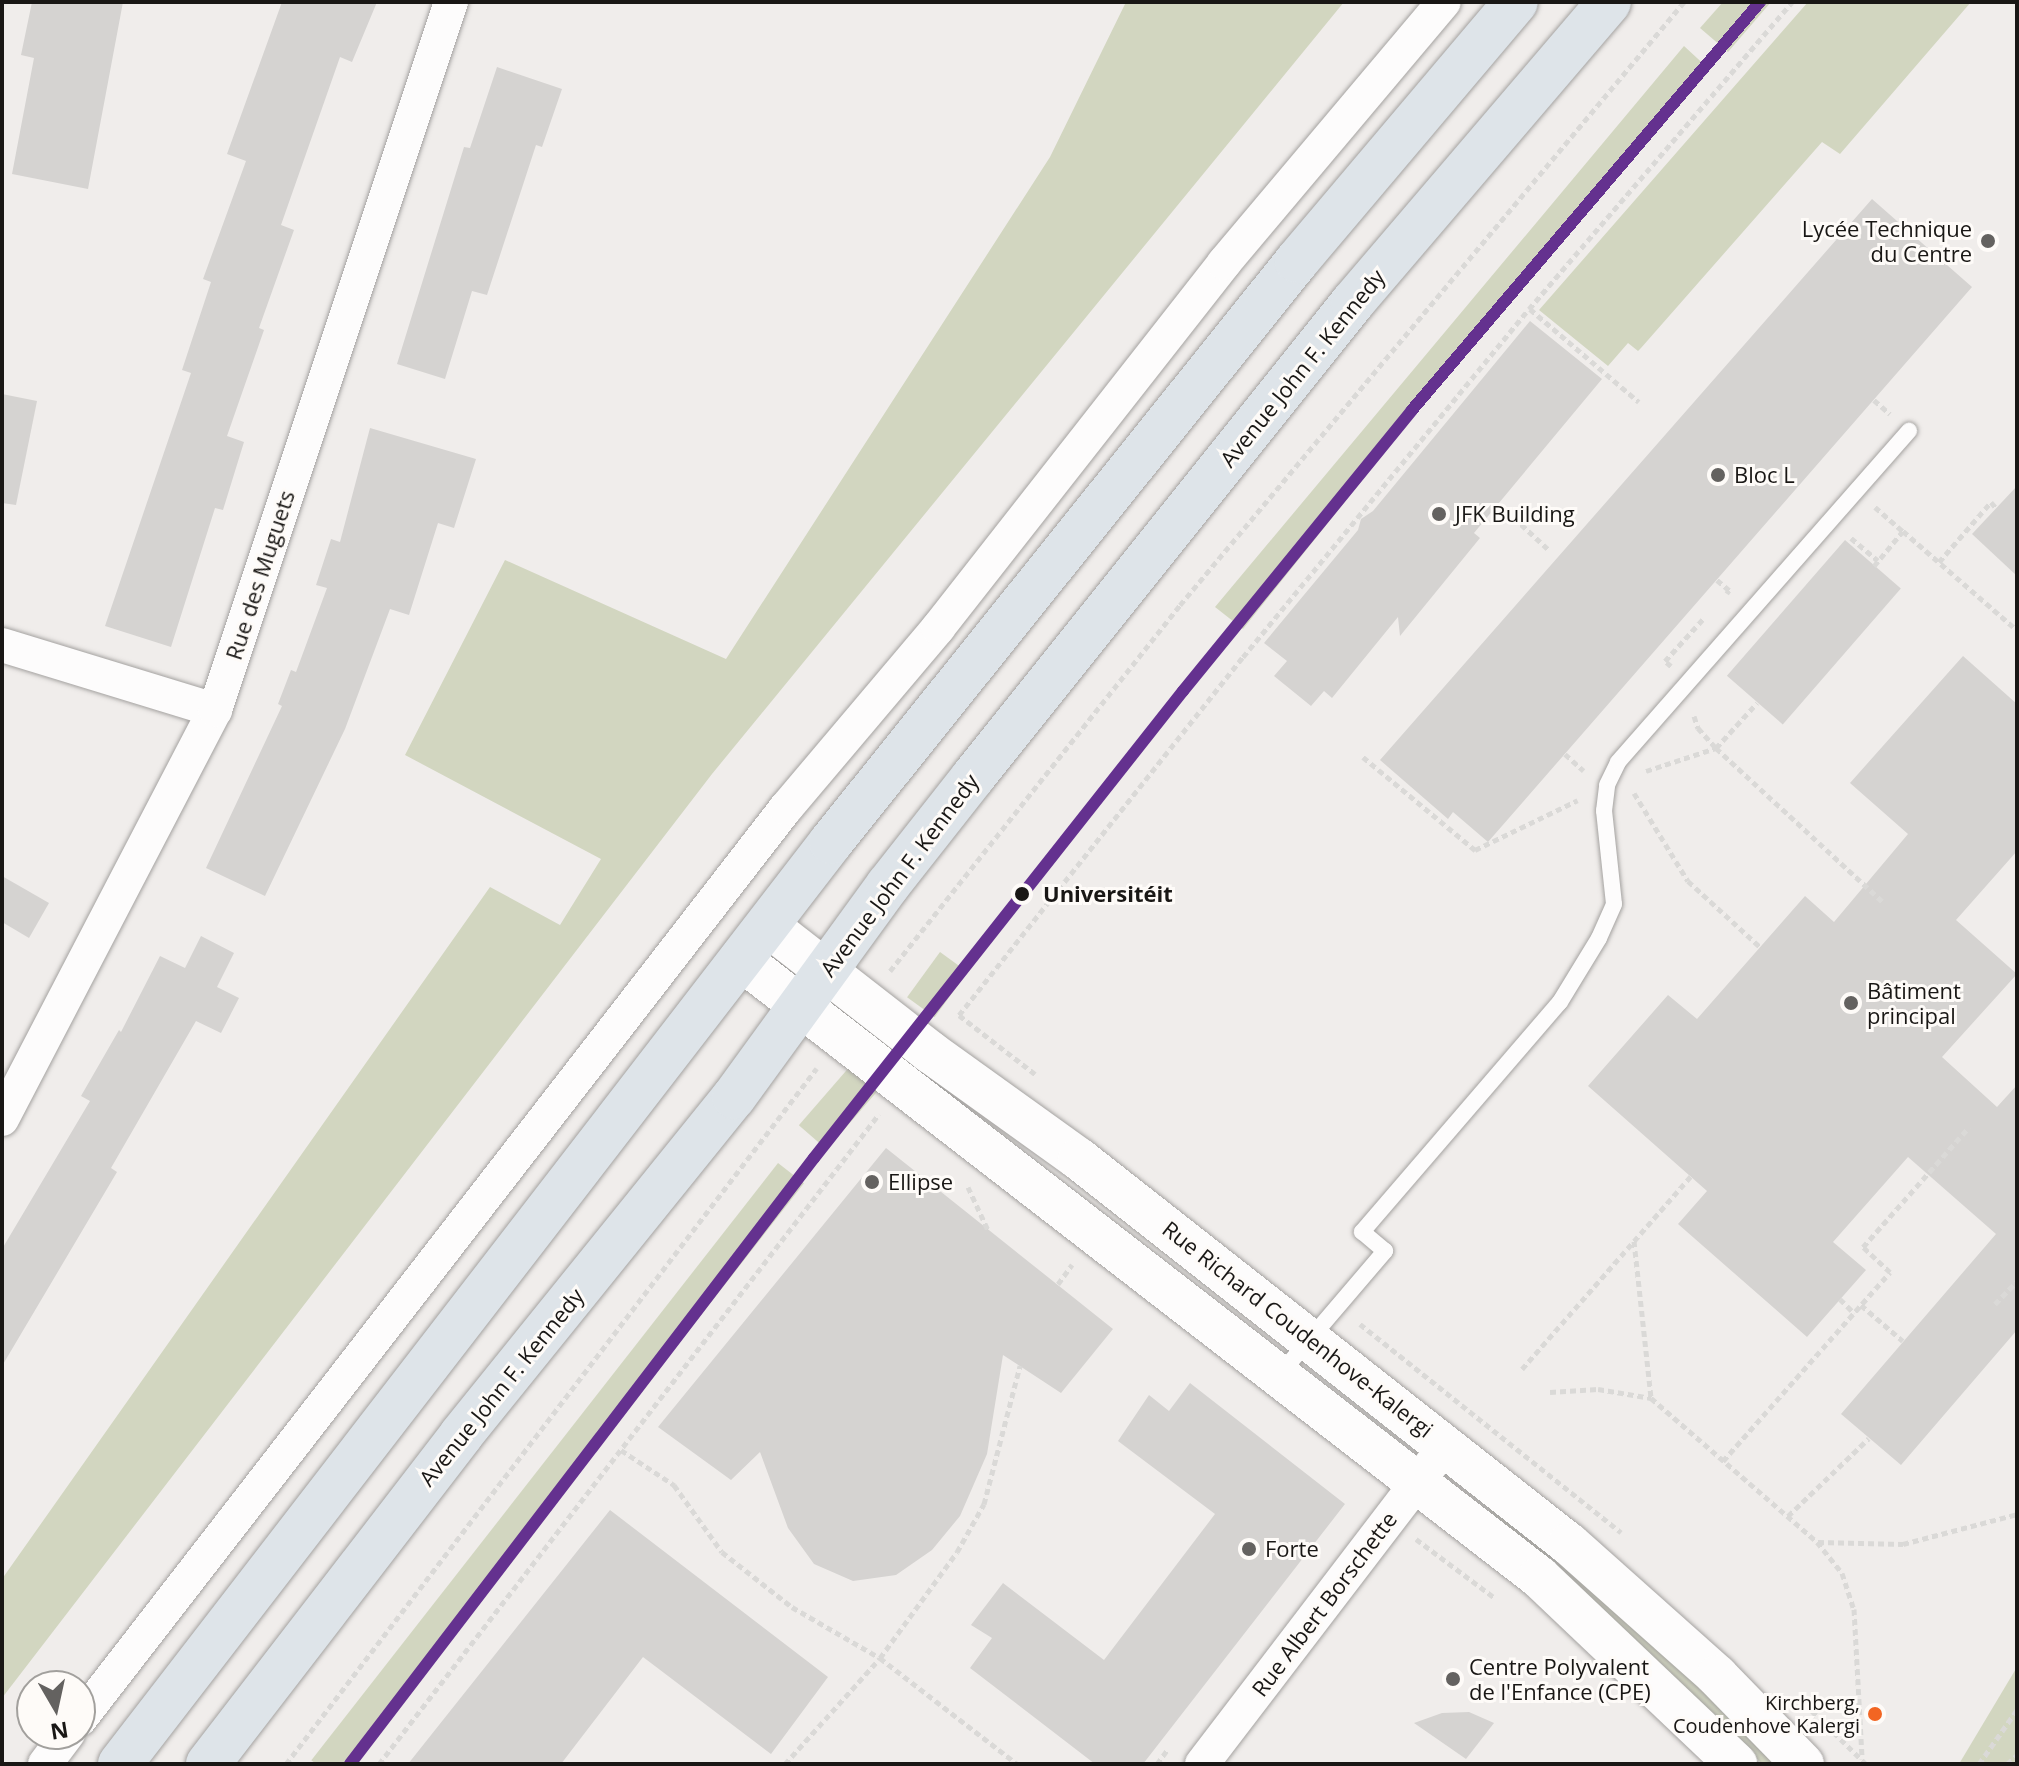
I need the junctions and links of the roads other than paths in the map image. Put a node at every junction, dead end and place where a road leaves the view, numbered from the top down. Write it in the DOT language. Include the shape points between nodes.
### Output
graph roads {
  1 [pos="451,2"];
  2 [pos="1444,2"];
  3 [pos="1516,2"];
  4 [pos="1609,2"];
  5 [pos="1909,431"];
  6 [pos="2,645"];
  7 [pos="215,710"];
  8 [pos="767,925"];
  9 [pos="740,959"];
  10 [pos="826,971"];
  11 [pos="800,1006"];
  12 [pos="2,1119"];
  13 [pos="1310,1339"];
  14 [pos="1279,1375"];
  15 [pos="1446,1445"];
  16 [pos="1417,1482"];
  17 [pos="96,1698"];
  18 [pos="120,1764"];
  19 [pos="208,1764"];
  20 [pos="1202,1764"];
  21 [pos="1736,1764"];
  22 [pos="1803,1764"];
  1 -- 7 [label="street, Rue des Muguets"];
  2 -- 17 [label="street" via="1224,263 938,628 786,808"];
  3 -- 8 [label="main road" via="1297,261"];
  4 -- 10 [label="main road, Avenue John F. Kennedy" via="1353,302 897,873"];
  5 -- 13 [label="lane" via="1618,762 1607,785 1604,811 1614,904 1599,938 1560,1002 1362,1232 1385,1251"];
  6 -- 7 [label="street"];
  7 -- 12 [label="street, Rue des Muguets"];
  8 -- 9 [label="main road"];
  8 -- 10 [label="street, Rue Richard Coudenhove-Kalergi"];
  9 -- 11 [label="street"];
  9 -- 18 [label="main road"];
  10 -- 11 [label="main road, Avenue John F. Kennedy"];
  10 -- 13 [label="street, Rue Richard Coudenhove-Kalergi"];
  11 -- 14 [label="street"];
  11 -- 19 [label="main road, Avenue John F. Kennedy"];
  13 -- 14 [label="lane"];
  13 -- 15 [label="street, Rue Richard Coudenhove-Kalergi"];
  14 -- 16 [label="street"];
  15 -- 16 [label="street, Rue Albert Borschette"];
  15 -- 22 [label="street, Rue Richard Coudenhove-Kalergi" via="1569,1544 1706,1666"];
  16 -- 20 [label="street, Rue Albert Borschette"];
  16 -- 21 [label="street" via="1539,1577"];
}
